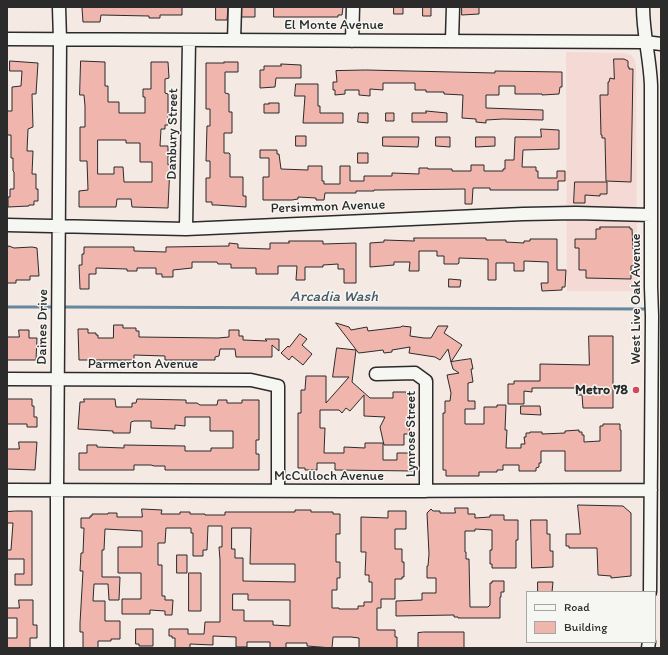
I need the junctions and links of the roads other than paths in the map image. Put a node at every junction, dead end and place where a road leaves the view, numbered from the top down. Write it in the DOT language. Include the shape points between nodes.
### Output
graph roads {
  1 [pos="59,7"];
  2 [pos="234,7"];
  3 [pos="353,7"];
  4 [pos="453,7"];
  5 [pos="643,7"];
  6 [pos="7,40"];
  7 [pos="60,40"];
  8 [pos="189,40"];
  9 [pos="234,40"];
  10 [pos="452,40"];
  11 [pos="352,41"];
  12 [pos="645,42"];
  13 [pos="661,44"];
  14 [pos="651,215"];
  15 [pos="7,225"];
  16 [pos="58,226"];
  17 [pos="186,229"];
  18 [pos="376,374"];
  19 [pos="7,379"];
  20 [pos="57,379"];
  21 [pos="7,490"];
  22 [pos="57,490"];
  23 [pos="278,490"];
  24 [pos="651,490"];
  25 [pos="426,491"];
  26 [pos="650,591"];
  27 [pos="57,648"];
  1 -- 7 [label="street, Daines Drive"];
  2 -- 9 [label="street"];
  3 -- 11 [label="street"];
  4 -- 10 [label="street"];
  5 -- 12 [label="street, West Live Oak Avenue"];
  6 -- 7 [label="street, El Monte Avenue"];
  7 -- 8 [label="street, El Monte Avenue"];
  7 -- 16 [label="street, Daines Drive"];
  8 -- 9 [label="street, El Monte Avenue"];
  8 -- 17 [label="street, Danbury Street"];
  9 -- 11 [label="street, El Monte Avenue"];
  10 -- 11 [label="street, El Monte Avenue"];
  10 -- 12 [label="street, El Monte Avenue"];
  12 -- 13 [label="street, El Monte Avenue"];
  12 -- 14 [label="street, West Live Oak Avenue" via="650,61 651,85"];
  14 -- 17 [label="street, Persimmon Avenue" via="523,214"];
  14 -- 24 [label="street, West Live Oak Avenue"];
  15 -- 16 [label="street, Persimmon Avenue"];
  16 -- 17 [label="street, Persimmon Avenue"];
  16 -- 20 [label="street, Daines Drive"];
  18 -- 25 [label="street, Lynrose Street" via="415,373 426,381"];
  19 -- 20 [label="street, Parmerton Avenue"];
  20 -- 22 [label="street, Daines Drive"];
  20 -- 23 [label="street, Parmerton Avenue" via="251,380 278,386"];
  21 -- 22 [label="street, McCulloch Avenue"];
  22 -- 23 [label="street, McCulloch Avenue"];
  22 -- 27 [label="street, Daines Drive"];
  23 -- 25 [label="street, McCulloch Avenue"];
  24 -- 25 [label="street, McCulloch Avenue"];
  24 -- 26 [label="street, West Live Oak Avenue"];
}
